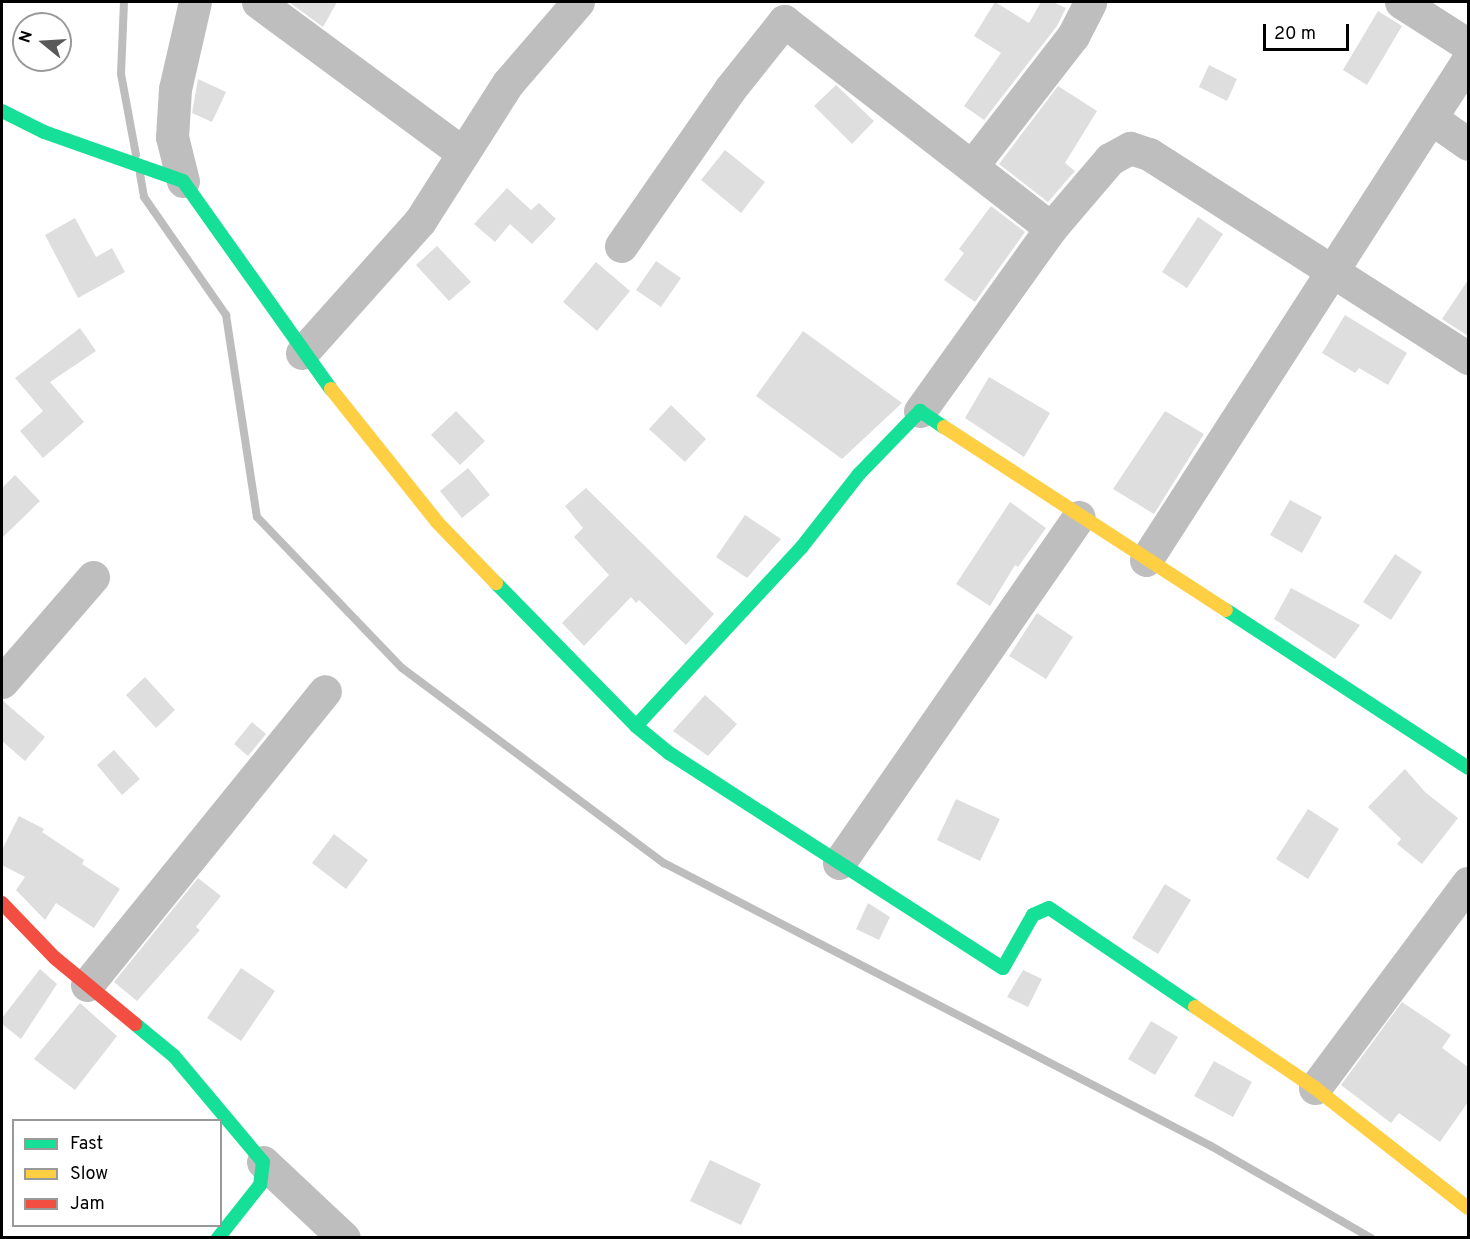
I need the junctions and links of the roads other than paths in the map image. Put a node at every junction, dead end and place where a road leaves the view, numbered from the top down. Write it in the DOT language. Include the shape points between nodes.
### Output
graph roads {
  1 [pos="195,2"];
  2 [pos="258,2"];
  3 [pos="578,2"];
  4 [pos="1089,2"];
  5 [pos="1401,2"];
  6 [pos="1468,45"];
  7 [pos="1468,60"];
  8 [pos="2,111"];
  9 [pos="1431,118"];
  10 [pos="1468,144"];
  11 [pos="463,153"];
  12 [pos="972,166"];
  13 [pos="183,181"];
  14 [pos="1051,228"];
  15 [pos="621,246"];
  16 [pos="1333,270"];
  17 [pos="302,353"];
  18 [pos="1468,358"];
  19 [pos="920,411"];
  20 [pos="1079,517"];
  21 [pos="1146,560"];
  22 [pos="93,577"];
  23 [pos="2,682"];
  24 [pos="325,691"];
  25 [pos="636,726"];
  26 [pos="1468,768"];
  27 [pos="839,863"];
  28 [pos="1468,883"];
  29 [pos="2,903"];
  30 [pos="87,985"];
  31 [pos="1315,1088"];
  32 [pos="263,1162"];
  33 [pos="1468,1208"];
  34 [pos="218,1238"];
  35 [pos="344,1238"];
  1 -- 13 [label="street" via="175,89 172,137"];
  2 -- 11 [label="street"];
  3 -- 11 [label="street" via="508,83"];
  4 -- 12 [label="street" via="1072,36"];
  5 -- 6 [label="street"];
  7 -- 9 [label="street"];
  8 -- 13 [label="street" via="100,153"];
  9 -- 10 [label="street"];
  9 -- 16 [label="street"];
  11 -- 17 [label="street" via="420,221"];
  12 -- 14 [label="street"];
  12 -- 15 [label="street" via="784,21 730,89"];
  13 -- 17 [label="street"];
  14 -- 16 [label="street" via="1110,159 1130,147 1149,154"];
  14 -- 19 [label="street"];
  16 -- 18 [label="street"];
  16 -- 21 [label="street"];
  17 -- 25 [label="street" via="438,522"];
  19 -- 20 [label="street"];
  19 -- 25 [label="street" via="859,474 801,548"];
  20 -- 21 [label="street"];
  20 -- 27 [label="street"];
  21 -- 26 [label="street"];
  22 -- 23 [label="street"];
  24 -- 30 [label="street"];
  25 -- 27 [label="street" via="669,753"];
  27 -- 31 [label="street" via="1003,968 1033,915 1049,908"];
  28 -- 31 [label="street"];
  29 -- 30 [label="street"];
  30 -- 32 [label="street" via="174,1056"];
  31 -- 33 [label="street"];
  32 -- 34 [label="street" via="260,1185"];
  32 -- 35 [label="street"];
}
